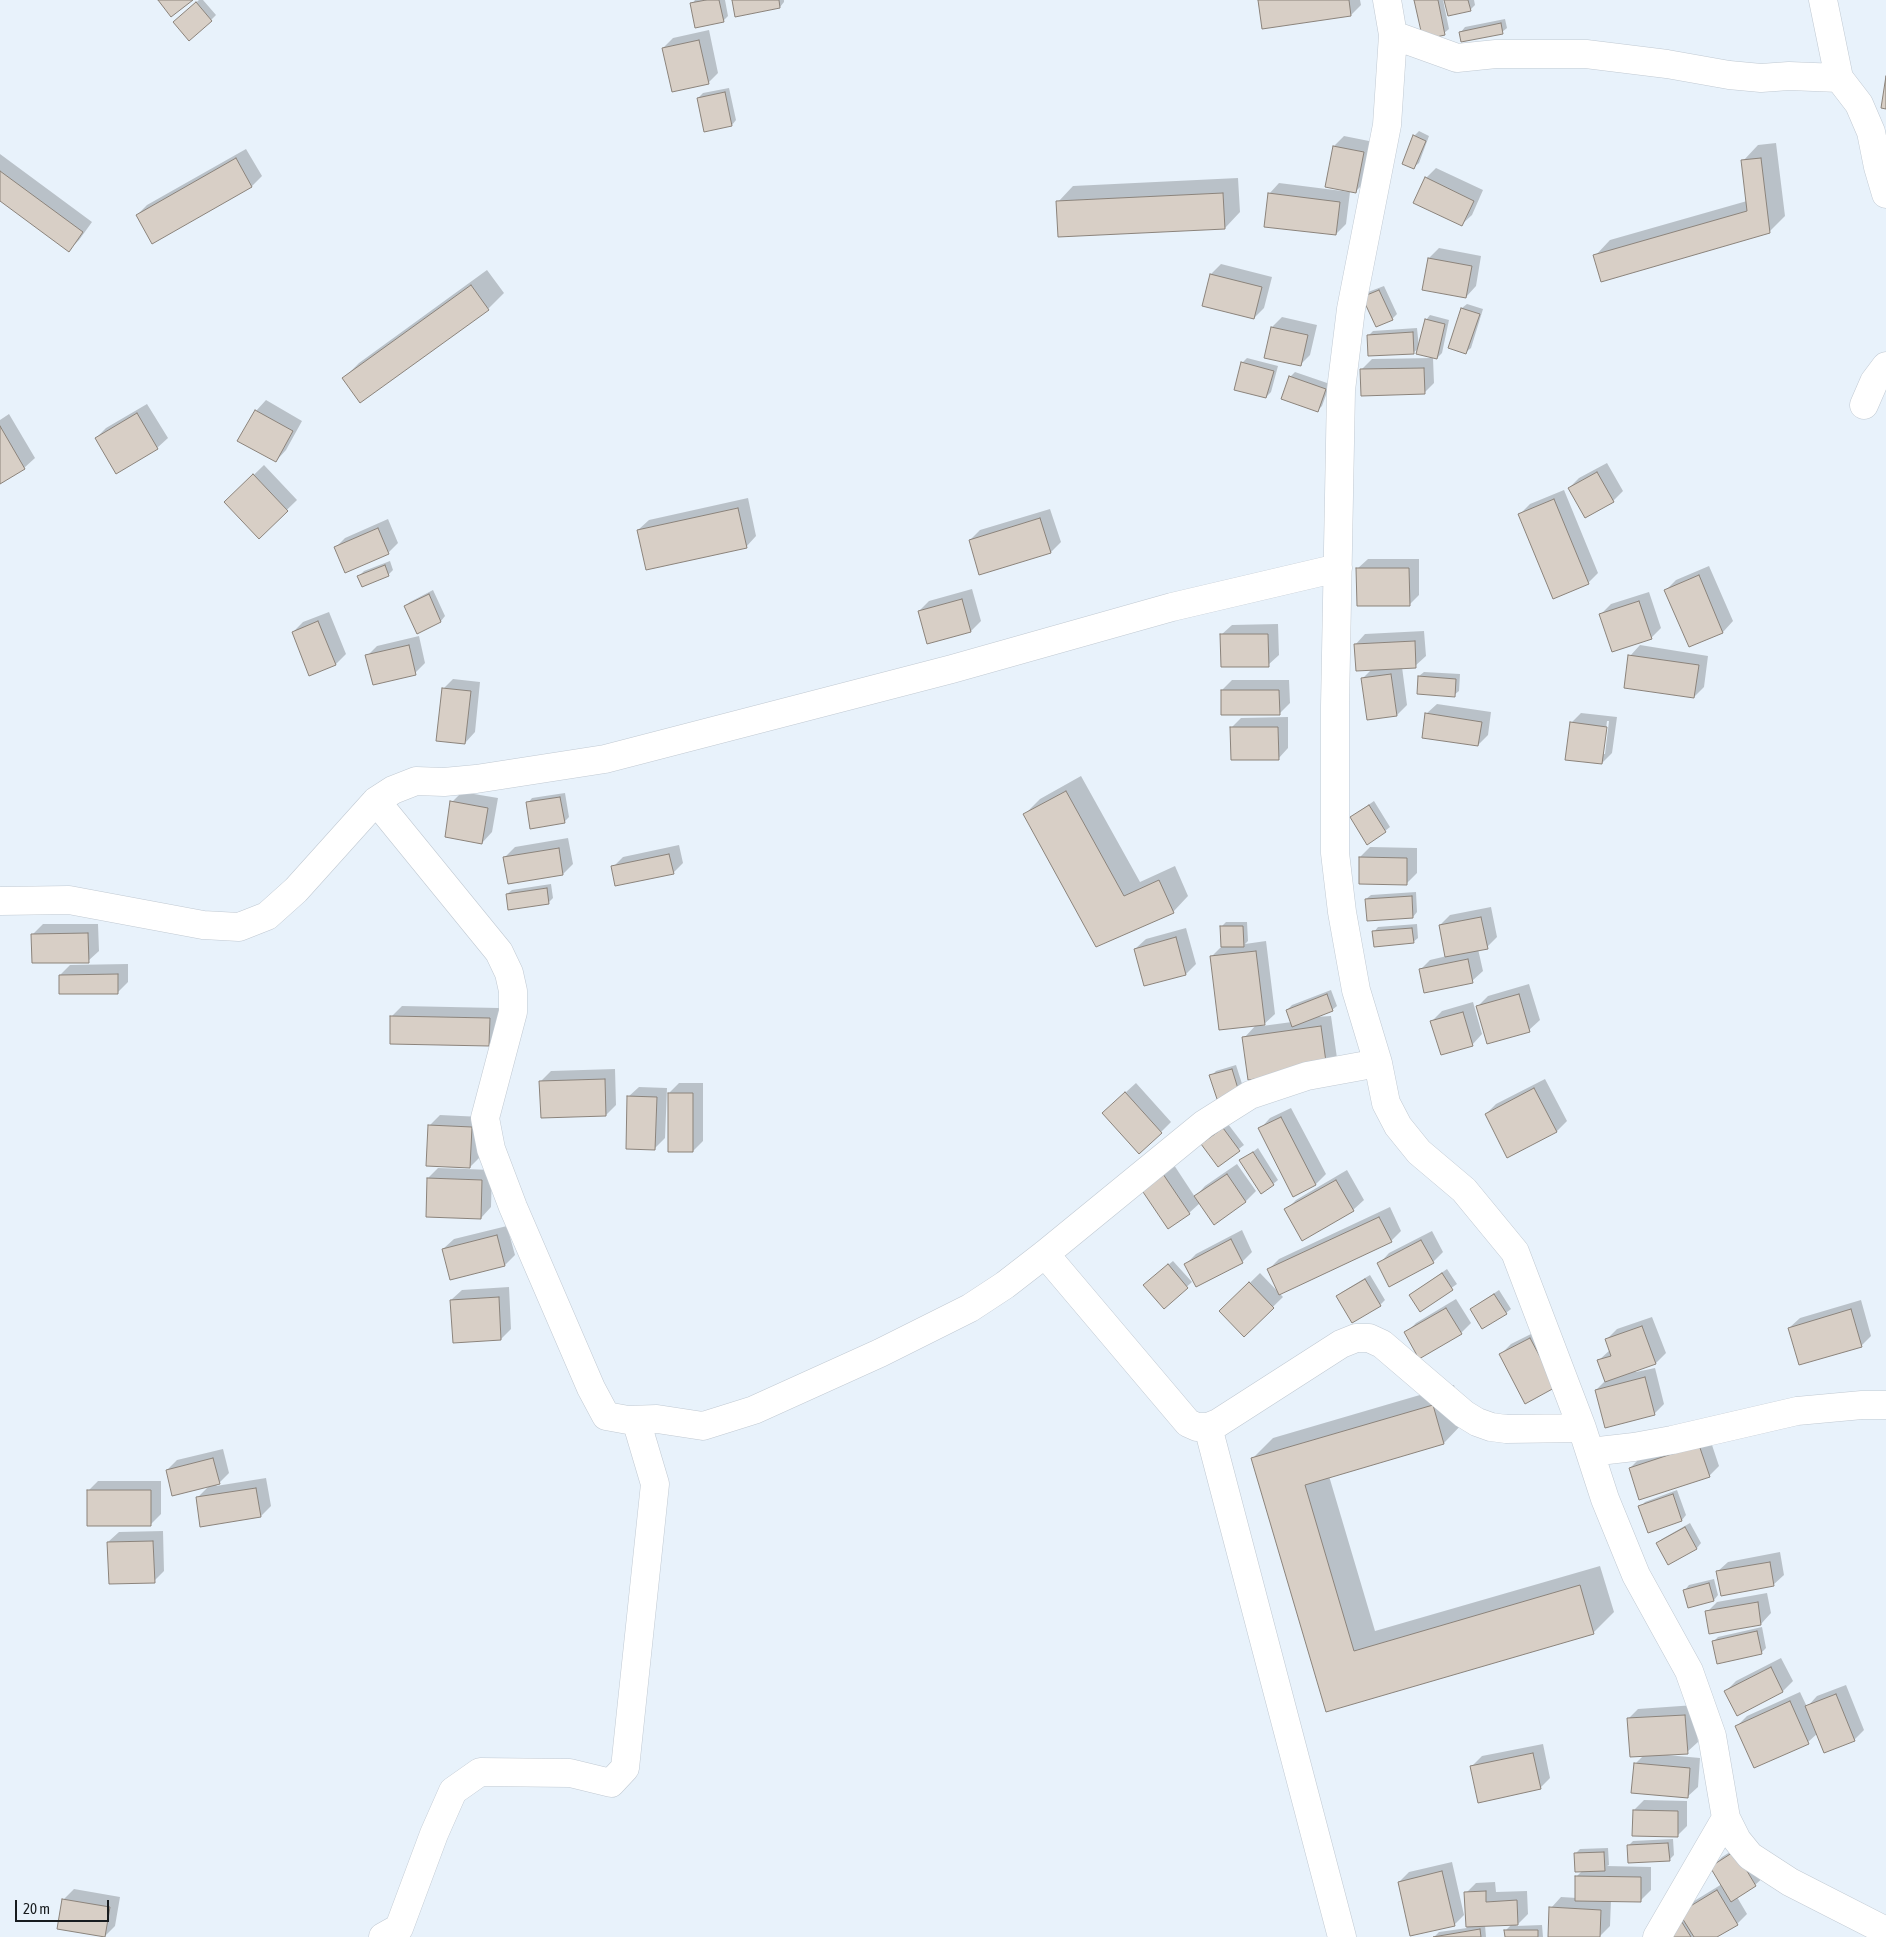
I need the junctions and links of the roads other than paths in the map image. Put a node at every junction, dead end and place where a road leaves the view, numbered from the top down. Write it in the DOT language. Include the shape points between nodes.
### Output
graph roads {
  1 [pos="1387,0"];
  2 [pos="1823,0"];
  3 [pos="1393,35"];
  4 [pos="1839,78"];
  5 [pos="1886,194"];
  6 [pos="1886,366"];
  7 [pos="1864,404"];
  8 [pos="1338,568"];
  9 [pos="376,801"];
  10 [pos="0,901"];
  11 [pos="1378,1063"];
  12 [pos="1045,1254"];
  13 [pos="1886,1405"];
  14 [pos="636,1420"];
  15 [pos="1208,1427"];
  16 [pos="1586,1440"];
  17 [pos="1726,1818"];
  18 [pos="1886,1931"];
  19 [pos="383,1937"];
  20 [pos="1342,1937"];
  21 [pos="1657,1937"];
  1 -- 3 [label="street"];
  2 -- 4 [label="street"];
  3 -- 4 [label="street" via="1457,58 1496,54 1586,54 1729,75"];
  3 -- 8 [label="street" via="1387,125 1350,309 1342,390"];
  4 -- 5 [label="street" via="1859,104 1871,132"];
  6 -- 7 [label="street"];
  8 -- 9 [label="street" via="1172,607 943,671 605,759 476,779 416,781"];
  8 -- 11 [label="street" via="1336,853 1342,912 1356,990"];
  9 -- 10 [label="street" via="296,890 267,916 239,927 203,925 69,900"];
  9 -- 14 [label="street" via="499,952 509,973 513,1012 485,1118 491,1149 590,1388 606,1416"];
  11 -- 12 [label="street" via="1307,1076 1250,1095 1204,1124"];
  11 -- 16 [label="street" via="1386,1103 1398,1126 1419,1152 1464,1190 1515,1252"];
  12 -- 14 [label="street" via="970,1308 754,1410 703,1426 658,1419"];
  12 -- 15 [label="street" via="1188,1423"];
  13 -- 16 [label="street" via="1797,1411 1662,1442"];
  14 -- 19 [label="street" via="655,1484 625,1768 611,1783 570,1773 480,1772 453,1791 399,1928"];
  15 -- 16 [label="street" via="1341,1344 1356,1338 1369,1338 1382,1344 1477,1422 1491,1428"];
  15 -- 20 [label="street"];
  16 -- 17 [label="street" via="1636,1575 1689,1671 1712,1736"];
  17 -- 18 [label="street" via="1750,1856 1790,1882"];
  17 -- 21 [label="street"];
}
